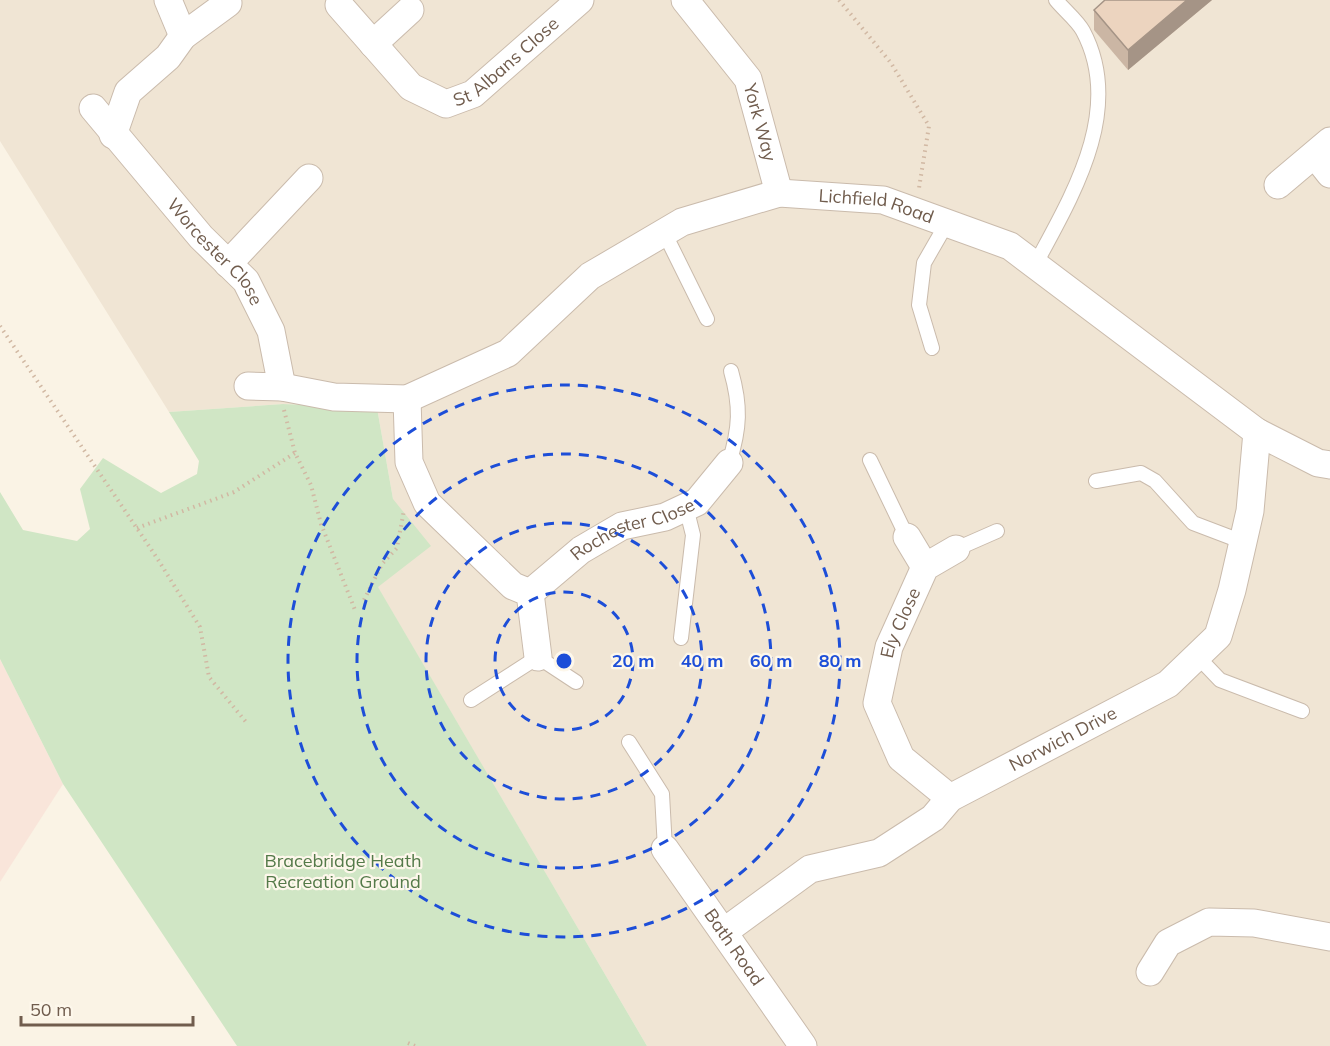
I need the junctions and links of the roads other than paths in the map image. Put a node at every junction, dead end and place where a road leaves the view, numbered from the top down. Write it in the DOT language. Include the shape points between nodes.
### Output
graph roads {
  1 [pos="168,0"];
  2 [pos="580,0"];
  3 [pos="685,0"];
  4 [pos="1056,0"];
  5 [pos="228,3"];
  6 [pos="339,5"];
  7 [pos="410,10"];
  8 [pos="183,36"];
  9 [pos="373,44"];
  10 [pos="93,108"];
  11 [pos="113,135"];
  12 [pos="1325,156"];
  13 [pos="309,178"];
  14 [pos="1278,185"];
  15 [pos="779,193"];
  16 [pos="947,223"];
  17 [pos="664,232"];
  18 [pos="228,264"];
  19 [pos="1035,265"];
  20 [pos="707,320"];
  21 [pos="932,348"];
  22 [pos="731,372"];
  23 [pos="248,386"];
  24 [pos="282,396"];
  25 [pos="407,399"];
  26 [pos="1257,432"];
  27 [pos="870,460"];
  28 [pos="729,463"];
  29 [pos="1330,465"];
  30 [pos="1096,482"];
  31 [pos="686,507"];
  32 [pos="997,531"];
  33 [pos="907,537"];
  34 [pos="1243,542"];
  35 [pos="956,549"];
  36 [pos="925,567"];
  37 [pos="530,593"];
  38 [pos="681,638"];
  39 [pos="537,657"];
  40 [pos="1197,657"];
  41 [pos="576,682"];
  42 [pos="471,700"];
  43 [pos="1302,711"];
  44 [pos="629,742"];
  45 [pos="950,798"];
  46 [pos="665,849"];
  47 [pos="725,932"];
  48 [pos="1330,937"];
  49 [pos="1150,972"];
  50 [pos="797,1044"];
  1 -- 8 [label="street"];
  2 -- 9 [label="street, St Albans Close" via="473,94 446,104 411,87"];
  3 -- 15 [label="street, York Way" via="748,79"];
  4 -- 19 [label="lane" via="1087,27 1098,74 1095,136 1072,197"];
  5 -- 8 [label="street"];
  6 -- 9 [label="street, St Albans Close"];
  7 -- 9 [label="street"];
  8 -- 11 [label="street" via="168,57 128,92"];
  10 -- 11 [label="street, Worcester Close"];
  11 -- 18 [label="street, Worcester Close"];
  12 -- 14 [label="street"];
  13 -- 18 [label="street"];
  15 -- 16 [label="street, Lichfield Road" via="884,200"];
  15 -- 17 [label="street, Lichfield Road" via="682,222"];
  16 -- 19 [label="street, Lichfield Road" via="1010,246"];
  16 -- 21 [label="lane" via="924,263 919,305"];
  17 -- 20 [label="lane"];
  17 -- 25 [label="street, Lichfield Road" via="590,276 508,353"];
  18 -- 24 [label="street, Worcester Close" via="246,281 271,331"];
  19 -- 26 [label="street, Lichfield Road"];
  22 -- 28 [label="lane" via="740,401"];
  23 -- 24 [label="street"];
  24 -- 25 [label="street"];
  25 -- 37 [label="street" via="409,462 427,503 513,586"];
  26 -- 29 [label="street, Lichfield Road" via="1318,463"];
  26 -- 34 [label="street, Norwich Drive" via="1250,511"];
  27 -- 33 [label="lane"];
  28 -- 31 [label="street, Rochester Close" via="697,502"];
  30 -- 34 [label="lane" via="1141,473 1155,481 1193,523"];
  31 -- 37 [label="street, Rochester Close" via="664,517 622,526 581,550"];
  31 -- 38 [label="lane" via="693,535"];
  32 -- 35 [label="lane"];
  33 -- 36 [label="street"];
  34 -- 40 [label="street, Norwich Drive" via="1218,636"];
  35 -- 36 [label="street, Ely Close"];
  36 -- 45 [label="street, Ely Close" via="889,647 877,703 901,758"];
  37 -- 39 [label="street"];
  39 -- 41 [label="lane"];
  39 -- 42 [label="lane"];
  40 -- 43 [label="lane" via="1220,680"];
  40 -- 45 [label="street, Norwich Drive" via="1168,684"];
  44 -- 46 [label="lane" via="662,794"];
  45 -- 47 [label="street, Norwich Drive" via="933,818 879,853 810,869"];
  46 -- 47 [label="street, Bath Road"];
  47 -- 50 [label="street, Bath Road"];
  48 -- 49 [label="street" via="1254,923 1209,922 1168,943"];
}
